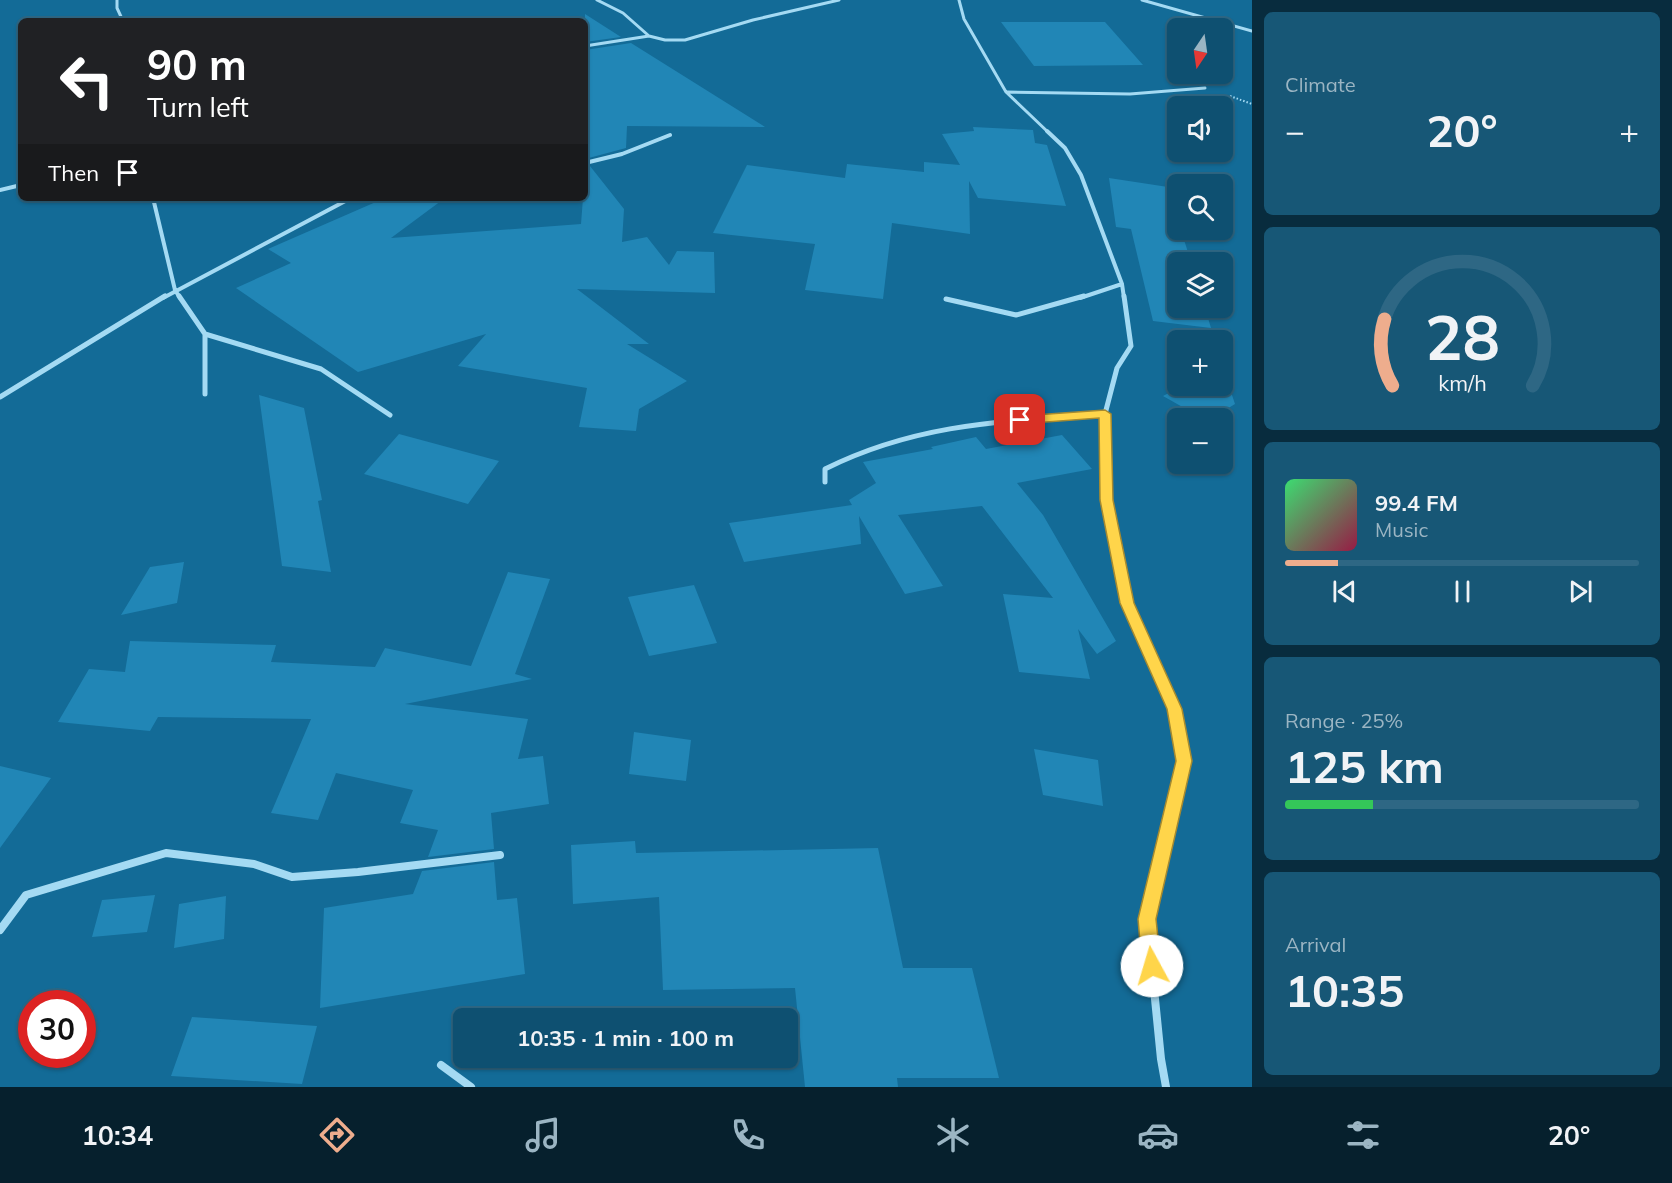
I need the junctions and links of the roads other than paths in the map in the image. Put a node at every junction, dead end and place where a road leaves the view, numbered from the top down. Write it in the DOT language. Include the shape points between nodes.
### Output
graph roads {
  1 [pos="117,0"];
  2 [pos="597,0"];
  3 [pos="839,0"];
  4 [pos="959,0"];
  5 [pos="1142,0"];
  6 [pos="122,18"];
  7 [pos="1252,31"];
  8 [pos="649,36"];
  9 [pos="588,46"];
  10 [pos="1205,88"];
  11 [pos="1006,92"];
  12 [pos="670,135"];
  13 [pos="588,162"];
  14 [pos="18,186"];
  15 [pos="0,190"];
  16 [pos="154,201"];
  17 [pos="345,201"];
  18 [pos="1122,284"];
  19 [pos="175,290"];
  20 [pos="946,300"];
  21 [pos="205,334"];
  22 [pos="205,394"];
  23 [pos="0,397"];
  24 [pos="1105,414"];
  25 [pos="390,415"];
  26 [pos="825,482"];
  27 [pos="500,855"];
  28 [pos="0,930"];
  29 [pos="441,1065"];
  30 [pos="471,1087"];
  31 [pos="1166,1087"];
  1 -- 6 [label="street"];
  2 -- 8 [label="street" via="623,14"];
  3 -- 8 [label="street" via="685,40"];
  4 -- 11 [label="street" via="963,19"];
  5 -- 7 [label="street"];
  8 -- 9 [label="street"];
  10 -- 11 [label="street" via="1109,96"];
  11 -- 18 [label="street" via="1065,148 1081,175"];
  12 -- 13 [label="street"];
  14 -- 15 [label="street"];
  16 -- 19 [label="street"];
  17 -- 19 [label="street"];
  18 -- 20 [label="street" via="1016,315"];
  18 -- 24 [label="street" via="1131,346 1117,368"];
  19 -- 21 [label="street"];
  19 -- 23 [label="street"];
  21 -- 22 [label="street"];
  21 -- 25 [label="street" via="321,369"];
  24 -- 26 [label="street" via="936,431 847,456 825,469"];
  24 -- 31 [label="street" via="1106,500 1127,603 1174,709 1184,761 1147,919"];
  27 -- 28 [label="street" via="292,877 254,864 166,853 26,895"];
  29 -- 30 [label="street"];
}
